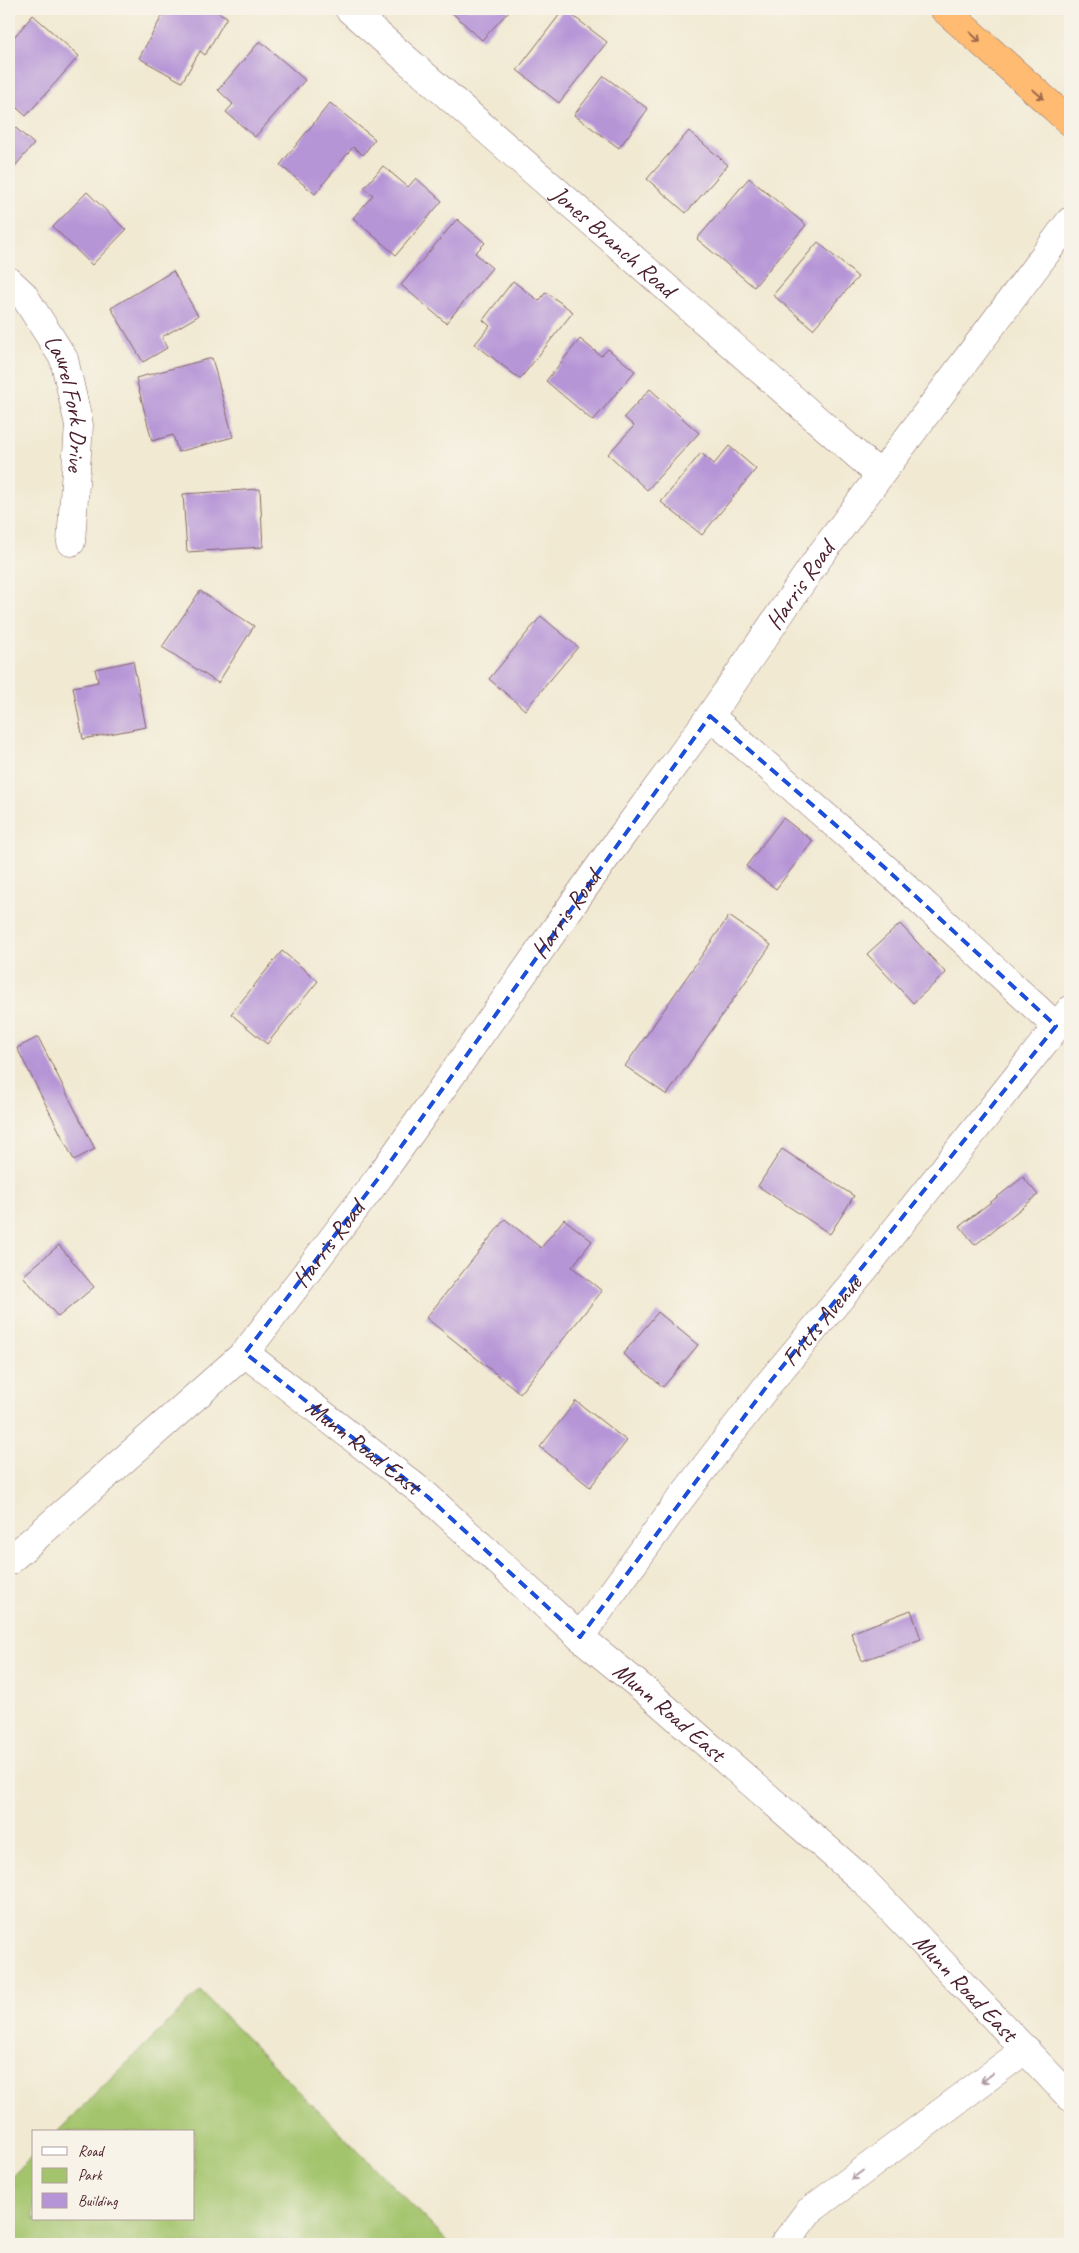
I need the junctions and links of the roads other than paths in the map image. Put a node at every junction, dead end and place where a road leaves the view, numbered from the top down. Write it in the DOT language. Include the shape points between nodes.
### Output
graph roads {
  1 [pos="349,9"];
  2 [pos="944,9"];
  3 [pos="1070,122"];
  4 [pos="1070,221"];
  5 [pos="9,281"];
  6 [pos="880,475"];
  7 [pos="71,542"];
  8 [pos="710,716"];
  9 [pos="1063,1018"];
  10 [pos="245,1353"];
  11 [pos="9,1562"];
  12 [pos="580,1637"];
  13 [pos="1026,2048"];
  14 [pos="1070,2097"];
  15 [pos="784,2244"];
  1 -- 6 [label="street, Jones Branch Road"];
  2 -- 3 [label="highway, one-way"];
  4 -- 6 [label="street, Harris Road"];
  5 -- 7 [label="street, Laurel Fork Drive" via="23,294 64,359 79,425"];
  6 -- 8 [label="street, Harris Road" via="818,557"];
  8 -- 9 [label="street"];
  8 -- 10 [label="street, Harris Road" via="380,1176"];
  9 -- 12 [label="street, Fritts Avenue" via="862,1272 770,1382"];
  10 -- 11 [label="street, Harris Road"];
  10 -- 12 [label="street, Munn Road East" via="428,1497"];
  12 -- 13 [label="street, Munn Road East" via="866,1882"];
  13 -- 14 [label="street, Munn Road East"];
  13 -- 15 [label="street, one-way" via="808,2212"];
}
